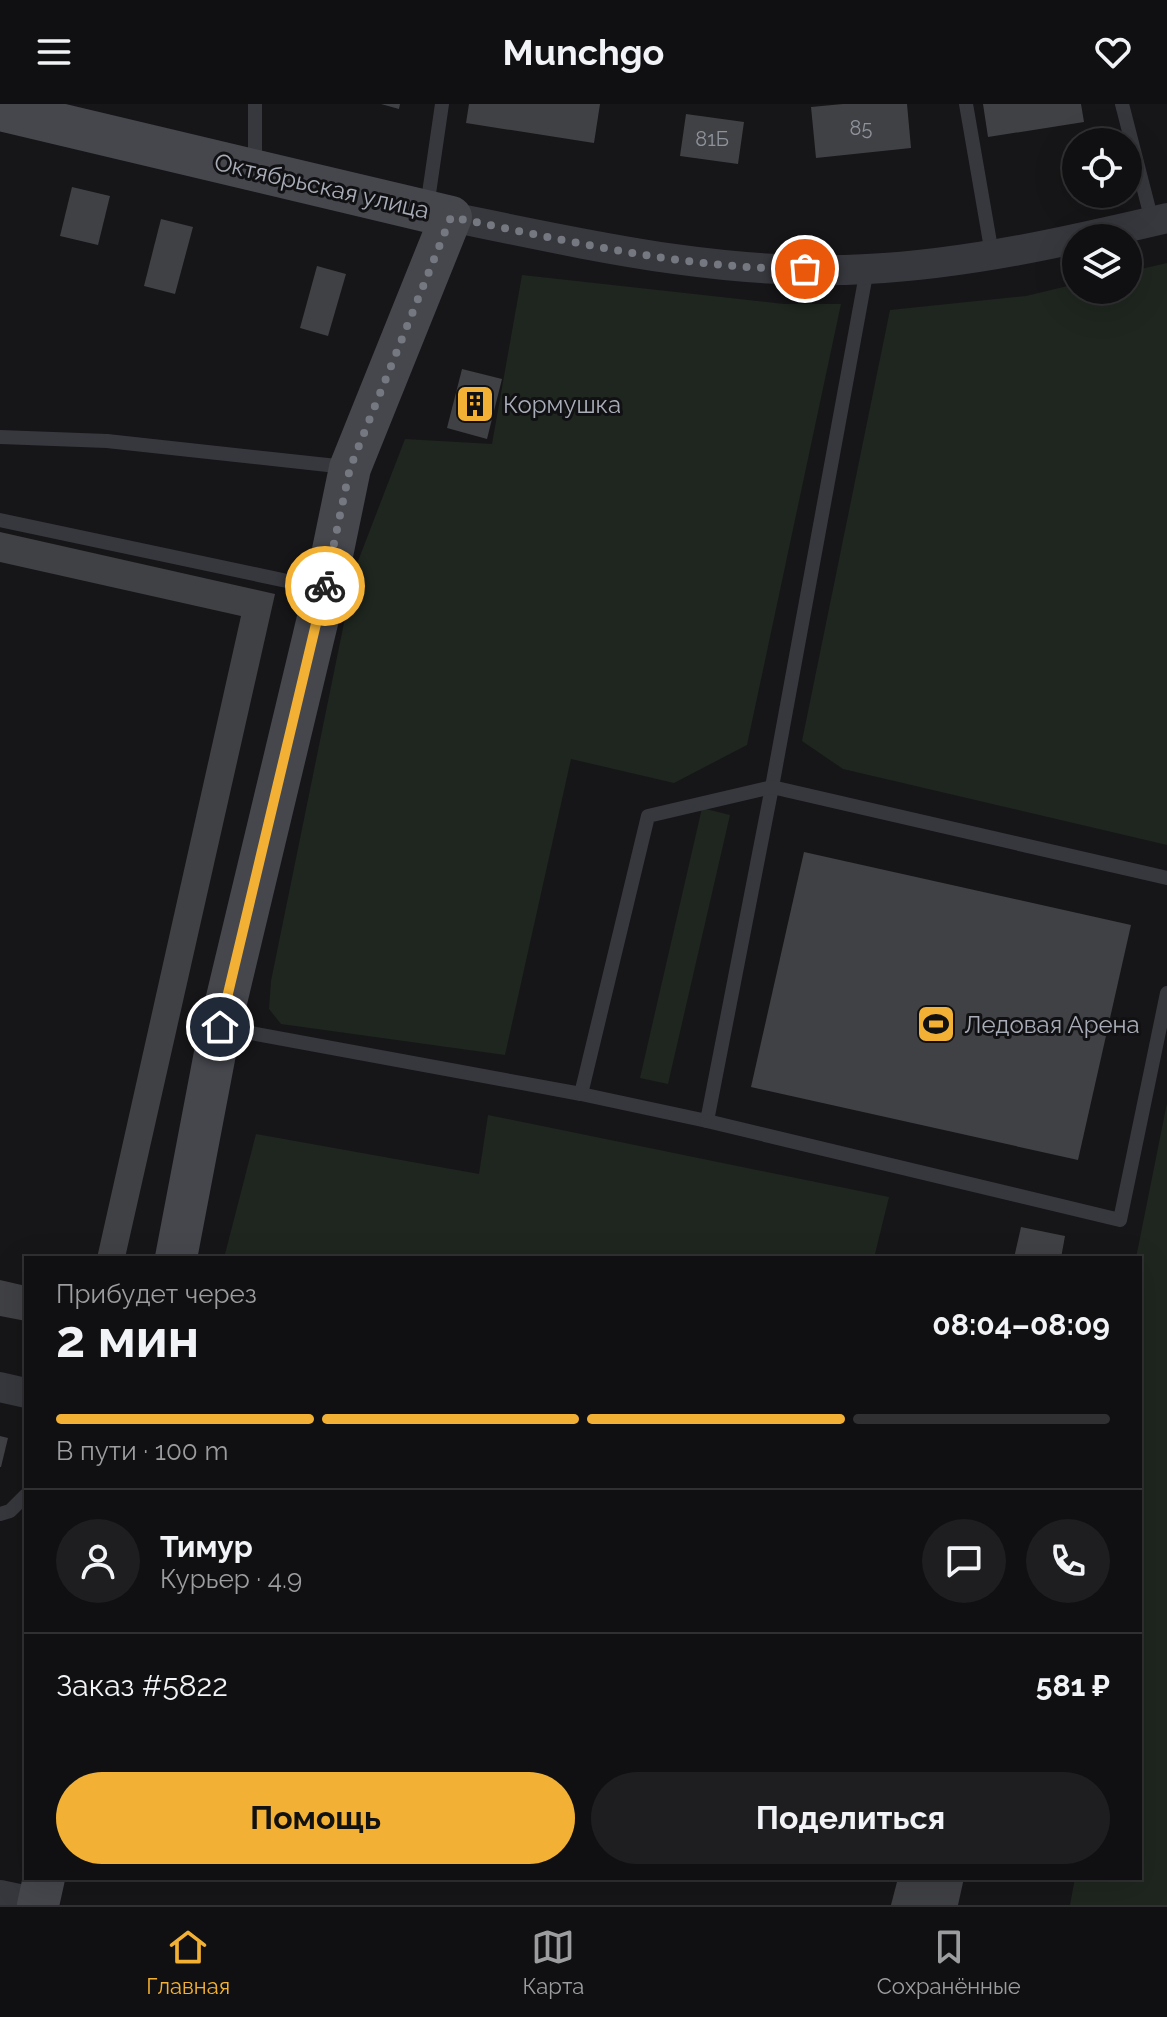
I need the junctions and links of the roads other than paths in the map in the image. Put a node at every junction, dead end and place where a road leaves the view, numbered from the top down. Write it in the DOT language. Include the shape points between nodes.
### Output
graph roads {
  1 [pos="255,104"];
  2 [pos="442,104"];
  3 [pos="966,104"];
  4 [pos="1122,104"];
  5 [pos="0,110"];
  6 [pos="255,171"];
  7 [pos="438,214"];
  8 [pos="1159,220"];
  9 [pos="992,254"];
  10 [pos="867,269"];
  11 [pos="0,437"];
  12 [pos="350,468"];
  13 [pos="0,520"];
  14 [pos="325,589"];
  15 [pos="772,787"];
  16 [pos="1167,878"];
  17 [pos="1167,993"];
  18 [pos="220,1027"];
  19 [pos="581,1094"];
  20 [pos="707,1121"];
  21 [pos="176,1256"];
  22 [pos="0,1387"];
  23 [pos="24,1393"];
  24 [pos="24,1497"];
  25 [pos="0,1514"];
  1 -- 6 [label="lane"];
  2 -- 7 [label="lane"];
  3 -- 9 [label="lane"];
  4 -- 8 [label="lane"];
  5 -- 6 [label="street, Октябрьская улица"];
  6 -- 7 [label="street, Октябрьская улица"];
  7 -- 10 [label="street, Октябрьская улица" via="678,261"];
  7 -- 12 [label="street"];
  8 -- 9 [label="street, Октябрьская улица"];
  9 -- 10 [label="street, Октябрьская улица"];
  10 -- 15 [label="lane"];
  11 -- 12 [label="lane" via="107,441"];
  12 -- 14 [label="street"];
  13 -- 14 [label="lane"];
  14 -- 18 [label="street"];
  15 -- 16 [label="lane"];
  15 -- 19 [label="lane" via="648,816"];
  15 -- 20 [label="lane"];
  17 -- 20 [label="lane" via="1120,1220"];
  18 -- 19 [label="lane"];
  18 -- 21 [label="street"];
  19 -- 20 [label="lane"];
  22 -- 23 [label="street"];
  24 -- 25 [label="lane"];
}
